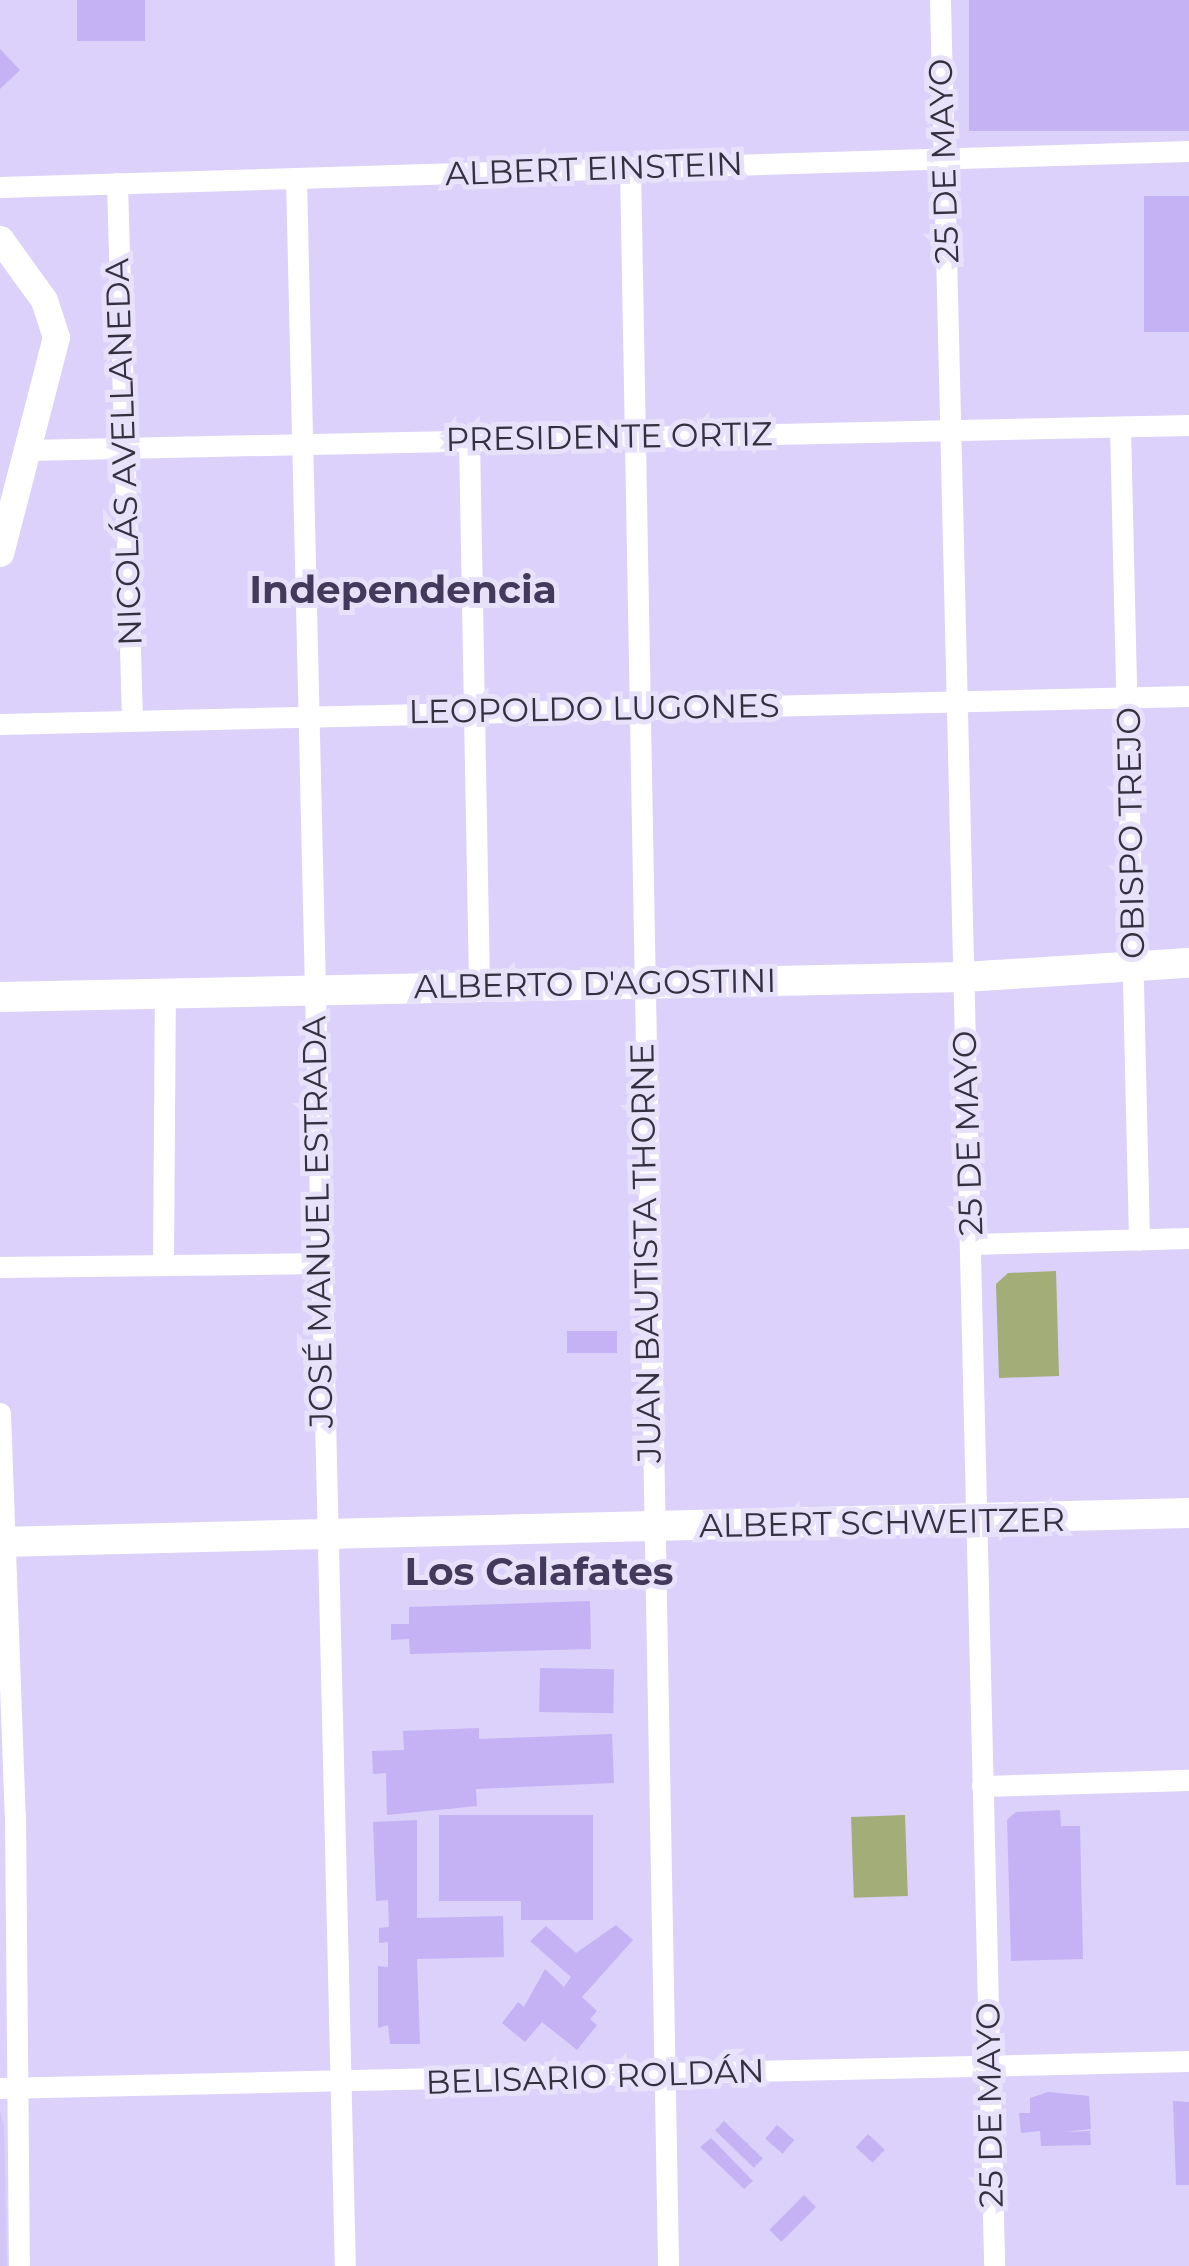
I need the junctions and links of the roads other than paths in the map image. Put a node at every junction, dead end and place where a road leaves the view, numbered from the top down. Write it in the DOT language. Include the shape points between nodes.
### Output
graph roads {
  1 [pos="940,0"];
  2 [pos="1189,151"];
  3 [pos="944,158"];
  4 [pos="630,167"];
  5 [pos="296,178"];
  6 [pos="117,183"];
  7 [pos="0,187"];
  8 [pos="0,239"];
  9 [pos="1189,425"];
  10 [pos="1120,427"];
  11 [pos="951,431"];
  12 [pos="638,434"];
  13 [pos="469,439"];
  14 [pos="305,444"];
  15 [pos="125,449"];
  16 [pos="28,450"];
  17 [pos="0,553"];
  18 [pos="1189,696"];
  19 [pos="1129,698"];
  20 [pos="958,699"];
  21 [pos="644,707"];
  22 [pos="473,712"];
  23 [pos="311,716"];
  24 [pos="131,721"];
  25 [pos="0,724"];
  26 [pos="1189,963"];
  27 [pos="1133,964"];
  28 [pos="964,977"];
  29 [pos="479,983"];
  30 [pos="640,984"];
  31 [pos="313,991"];
  32 [pos="165,993"];
  33 [pos="0,998"];
  34 [pos="1189,1238"];
  35 [pos="1139,1240"];
  36 [pos="971,1244"];
  37 [pos="320,1263"];
  38 [pos="163,1264"];
  39 [pos="0,1268"];
  40 [pos="0,1413"];
  41 [pos="1189,1513"];
  42 [pos="978,1523"];
  43 [pos="651,1529"];
  44 [pos="325,1539"];
  45 [pos="2,1542"];
  46 [pos="1189,1780"];
  47 [pos="982,1786"];
  48 [pos="8,1815"];
  49 [pos="1189,2061"];
  50 [pos="989,2067"];
  51 [pos="661,2075"];
  52 [pos="343,2083"];
  53 [pos="9,2088"];
  54 [pos="19,2266"];
  55 [pos="345,2266"];
  56 [pos="668,2266"];
  57 [pos="994,2266"];
  1 -- 3 [label="street, 25 DE MAYO"];
  2 -- 3 [label="street, ALBERT EINSTEIN"];
  3 -- 4 [label="street, ALBERT EINSTEIN"];
  3 -- 11 [label="street, 25 DE MAYO"];
  4 -- 5 [label="street, ALBERT EINSTEIN"];
  4 -- 12 [label="street, JUAN BAUTISTA THORNE"];
  5 -- 6 [label="street, ALBERT EINSTEIN"];
  5 -- 14 [label="street, JOSÉ MANUEL ESTRADA"];
  6 -- 7 [label="street, ALBERT EINSTEIN"];
  6 -- 15 [label="street, NICOLÁS AVELLANEDA"];
  8 -- 16 [label="street" via="54,318 55,357"];
  9 -- 10 [label="street, PRESIDENTE ORTIZ"];
  10 -- 11 [label="street, PRESIDENTE ORTIZ"];
  10 -- 19 [label="street, OBISPO TREJO"];
  11 -- 12 [label="street, PRESIDENTE ORTIZ"];
  11 -- 20 [label="street, 25 DE MAYO"];
  12 -- 13 [label="street, PRESIDENTE ORTIZ"];
  12 -- 21 [label="street, JUAN BAUTISTA THORNE"];
  13 -- 14 [label="street, PRESIDENTE ORTIZ"];
  13 -- 22 [label="street"];
  14 -- 15 [label="street, PRESIDENTE ORTIZ"];
  14 -- 23 [label="street, JOSÉ MANUEL ESTRADA"];
  15 -- 16 [label="street, PRESIDENTE ORTIZ"];
  15 -- 24 [label="street, NICOLÁS AVELLANEDA"];
  16 -- 17 [label="street"];
  18 -- 19 [label="street, LEOPOLDO LUGONES"];
  19 -- 20 [label="street, LEOPOLDO LUGONES"];
  19 -- 27 [label="street, OBISPO TREJO"];
  20 -- 21 [label="street, LEOPOLDO LUGONES"];
  20 -- 28 [label="street, 25 DE MAYO"];
  21 -- 22 [label="street, LEOPOLDO LUGONES"];
  21 -- 30 [label="street, JUAN BAUTISTA THORNE"];
  22 -- 23 [label="street, LEOPOLDO LUGONES"];
  22 -- 29 [label="street"];
  23 -- 24 [label="street, LEOPOLDO LUGONES"];
  23 -- 31 [label="street, JOSÉ MANUEL ESTRADA"];
  24 -- 25 [label="street, LEOPOLDO LUGONES"];
  26 -- 27 [label="main road, ALBERTO D'AGOSTINI"];
  27 -- 28 [label="main road, ALBERTO D'AGOSTINI"];
  27 -- 35 [label="street, OBISPO TREJO"];
  28 -- 30 [label="main road, ALBERTO D'AGOSTINI"];
  28 -- 36 [label="street, 25 DE MAYO"];
  29 -- 30 [label="main road, ALBERTO D'AGOSTINI"];
  29 -- 31 [label="main road, ALBERTO D'AGOSTINI"];
  30 -- 43 [label="street, JUAN BAUTISTA THORNE"];
  31 -- 32 [label="main road, ALBERTO D'AGOSTINI"];
  31 -- 37 [label="street, JOSÉ MANUEL ESTRADA"];
  32 -- 33 [label="main road, ALBERTO D'AGOSTINI"];
  32 -- 38 [label="street"];
  34 -- 35 [label="street"];
  35 -- 36 [label="street"];
  36 -- 42 [label="street, 25 DE MAYO"];
  37 -- 38 [label="street"];
  37 -- 44 [label="street, JOSÉ MANUEL ESTRADA"];
  38 -- 39 [label="street"];
  40 -- 45 [label="street"];
  41 -- 42 [label="main road, ALBERT SCHWEITZER"];
  42 -- 43 [label="main road, ALBERT SCHWEITZER"];
  42 -- 47 [label="street, 25 DE MAYO"];
  43 -- 44 [label="main road, ALBERT SCHWEITZER"];
  43 -- 51 [label="street, JUAN BAUTISTA THORNE"];
  44 -- 45 [label="main road, ALBERT SCHWEITZER"];
  44 -- 52 [label="street, JOSÉ MANUEL ESTRADA"];
  45 -- 48 [label="street"];
  46 -- 47 [label="street"];
  47 -- 50 [label="street, 25 DE MAYO"];
  48 -- 53 [label="street"];
  49 -- 50 [label="street, BELISARIO ROLDÁN"];
  50 -- 51 [label="street, BELISARIO ROLDÁN"];
  50 -- 57 [label="street, 25 DE MAYO"];
  51 -- 52 [label="street, BELISARIO ROLDÁN"];
  51 -- 56 [label="street, JUAN BAUTISTA THORNE"];
  52 -- 53 [label="street, BELISARIO ROLDÁN"];
  52 -- 55 [label="street, JOSÉ MANUEL ESTRADA"];
  53 -- 54 [label="street"];
}
